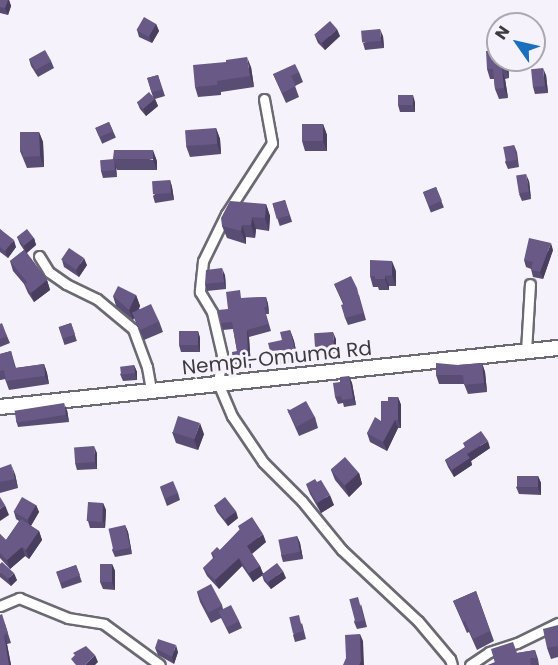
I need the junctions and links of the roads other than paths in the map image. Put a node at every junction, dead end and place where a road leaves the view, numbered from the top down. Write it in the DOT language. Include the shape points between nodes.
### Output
graph roads {
  1 [pos="264,99"];
  2 [pos="39,256"];
  3 [pos="530,284"];
  4 [pos="558,348"];
  5 [pos="526,351"];
  6 [pos="218,383"];
  7 [pos="151,390"];
  8 [pos="0,407"];
  9 [pos="0,606"];
  10 [pos="558,623"];
  11 [pos="160,665"];
  12 [pos="452,665"];
  13 [pos="470,665"];
  1 -- 6 [label="street" via="272,143 226,214 203,261 200,292 212,312 222,355"];
  2 -- 7 [label="street" via="49,272 97,299 133,329"];
  3 -- 5 [label="street"];
  4 -- 5 [label="street, Nempi-Omuma Rd"];
  5 -- 6 [label="street, Nempi-Omuma Rd"];
  6 -- 7 [label="street, Nempi-Omuma Rd"];
  6 -- 12 [label="street" via="232,416 263,462 342,550 418,621"];
  7 -- 8 [label="street, Nempi-Omuma Rd"];
  9 -- 11 [label="street" via="19,598 68,618 104,624"];
  10 -- 13 [label="street" via="489,652"];
}
